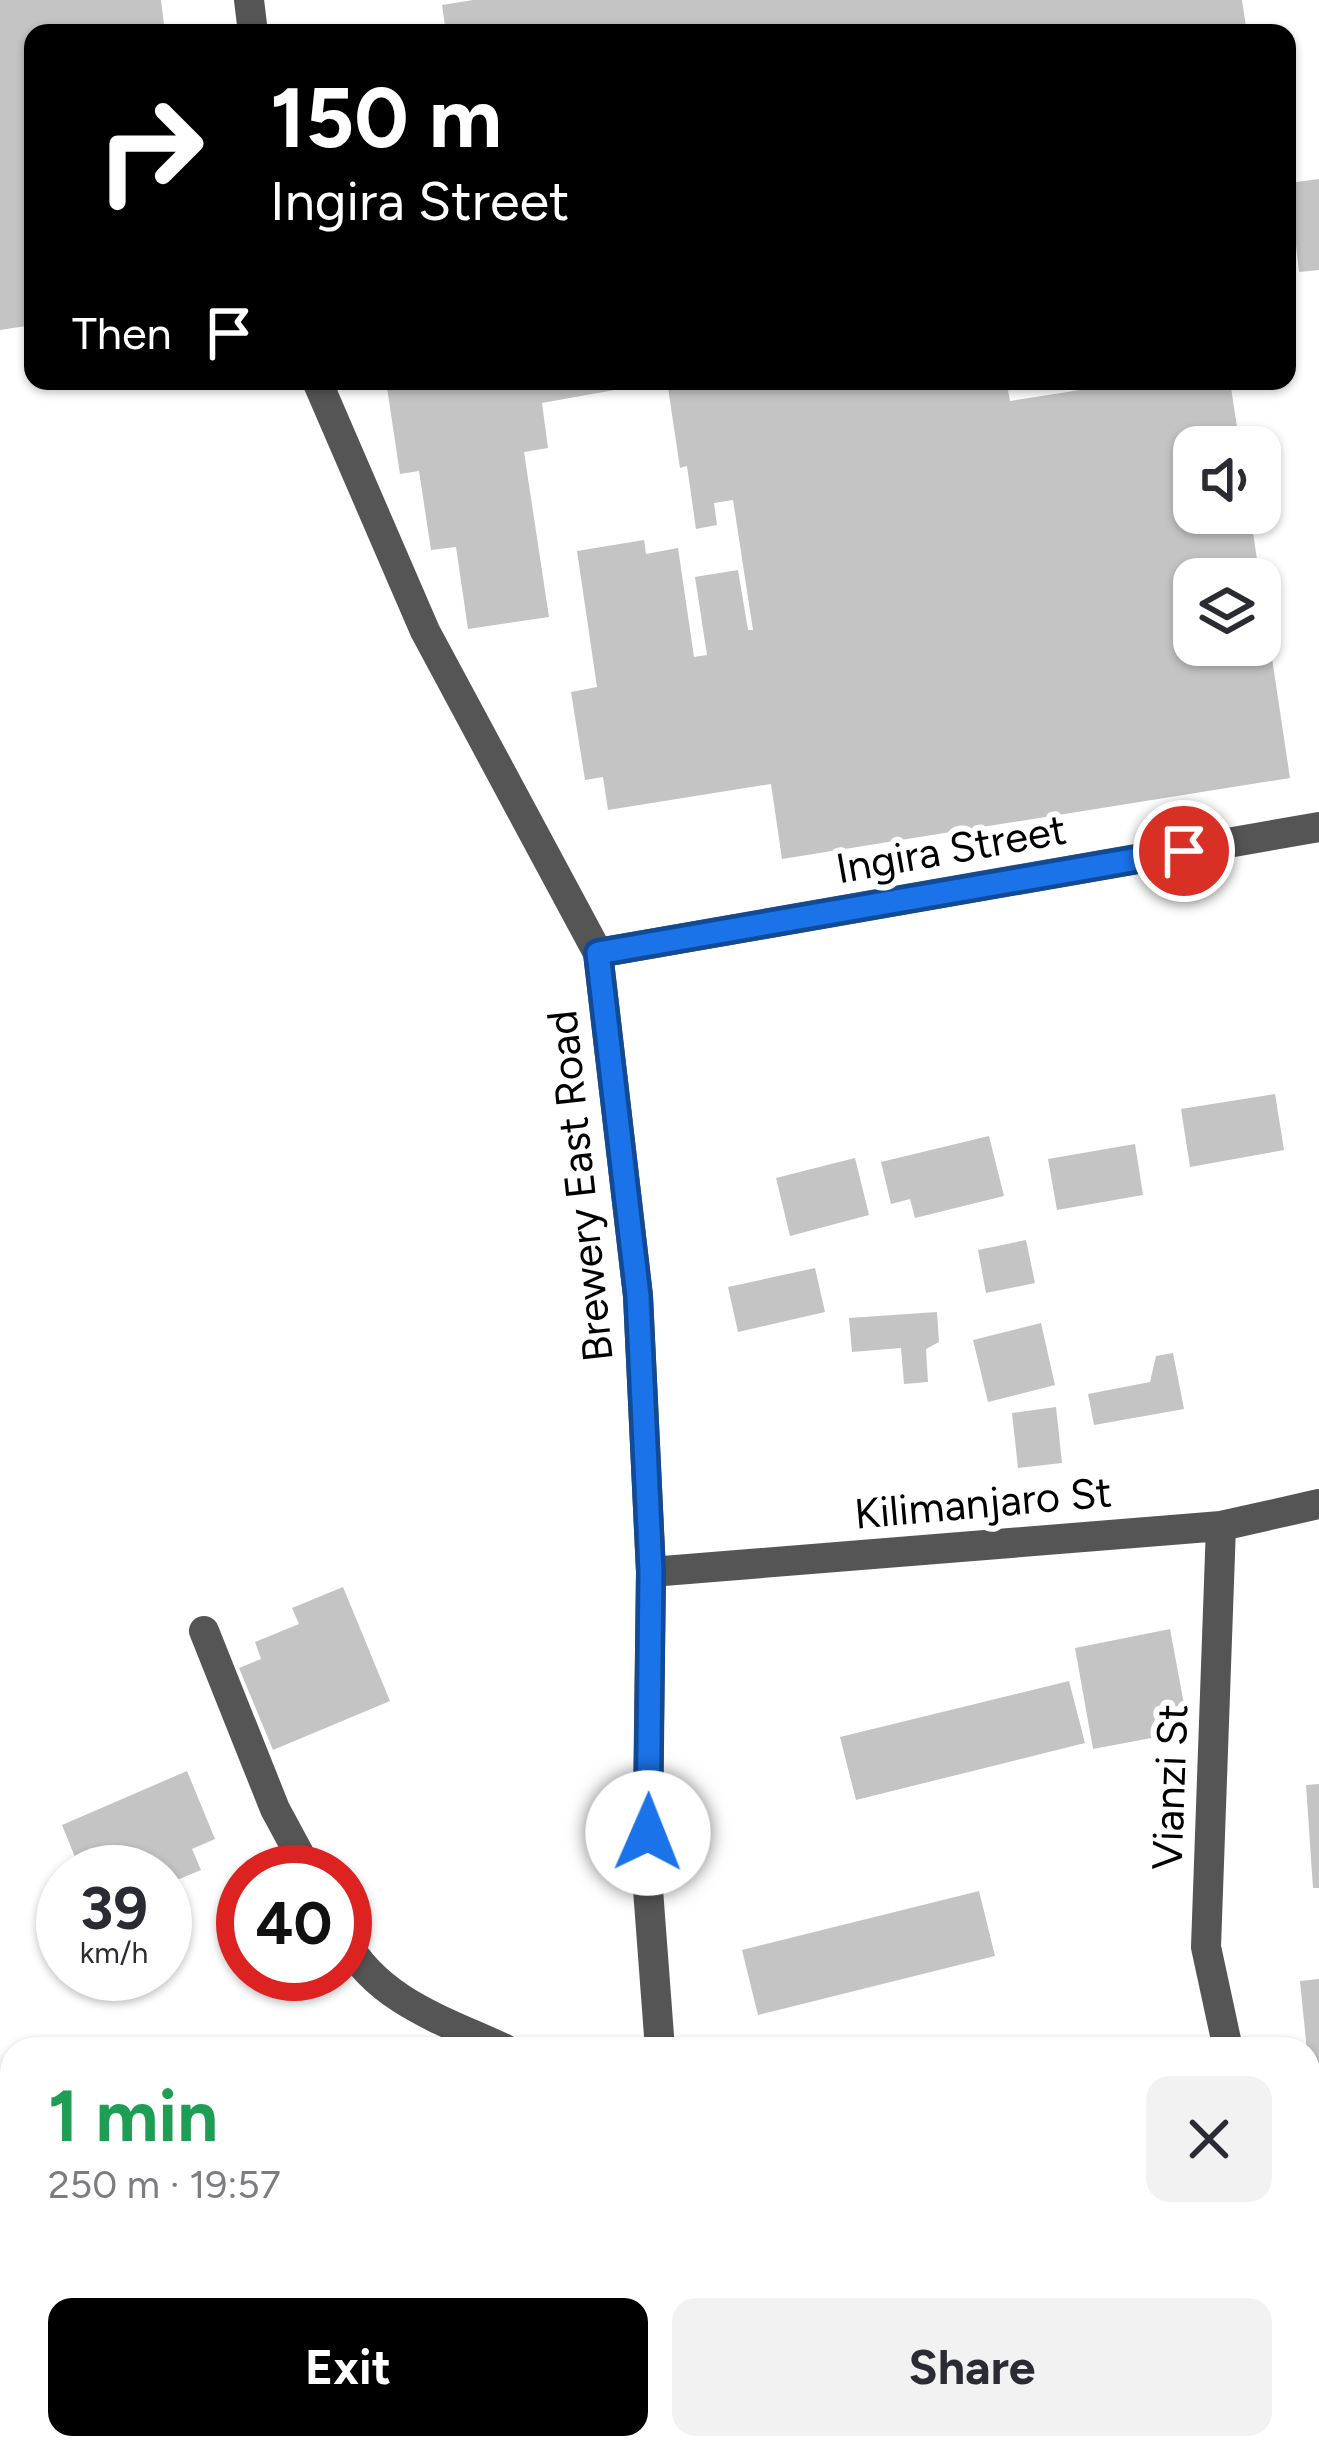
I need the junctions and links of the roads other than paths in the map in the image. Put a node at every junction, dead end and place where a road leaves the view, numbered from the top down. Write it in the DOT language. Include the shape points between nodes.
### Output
graph roads {
  1 [pos="320,390"];
  2 [pos="1319,827"];
  3 [pos="598,953"];
  4 [pos="1319,1504"];
  5 [pos="1221,1526"];
  6 [pos="651,1572"];
  7 [pos="204,1631"];
  8 [pos="294,1845"];
  9 [pos="372,1974"];
  10 [pos="480,2037"];
  11 [pos="660,2037"];
  12 [pos="1225,2037"];
  1 -- 3 [label="street, Brewery East Road" via="425,631"];
  2 -- 3 [label="street, Ingira Street"];
  3 -- 6 [label="street, Brewery East Road" via="638,1296"];
  4 -- 5 [label="street, Kilimanjaro St"];
  5 -- 6 [label="street, Kilimanjaro St"];
  5 -- 12 [label="street, Vianzi St" via="1206,1948"];
  6 -- 11 [label="street, Brewery East Road" via="647,1876"];
  7 -- 8 [label="street"];
  9 -- 10 [label="street" via="396,1997"];
}
